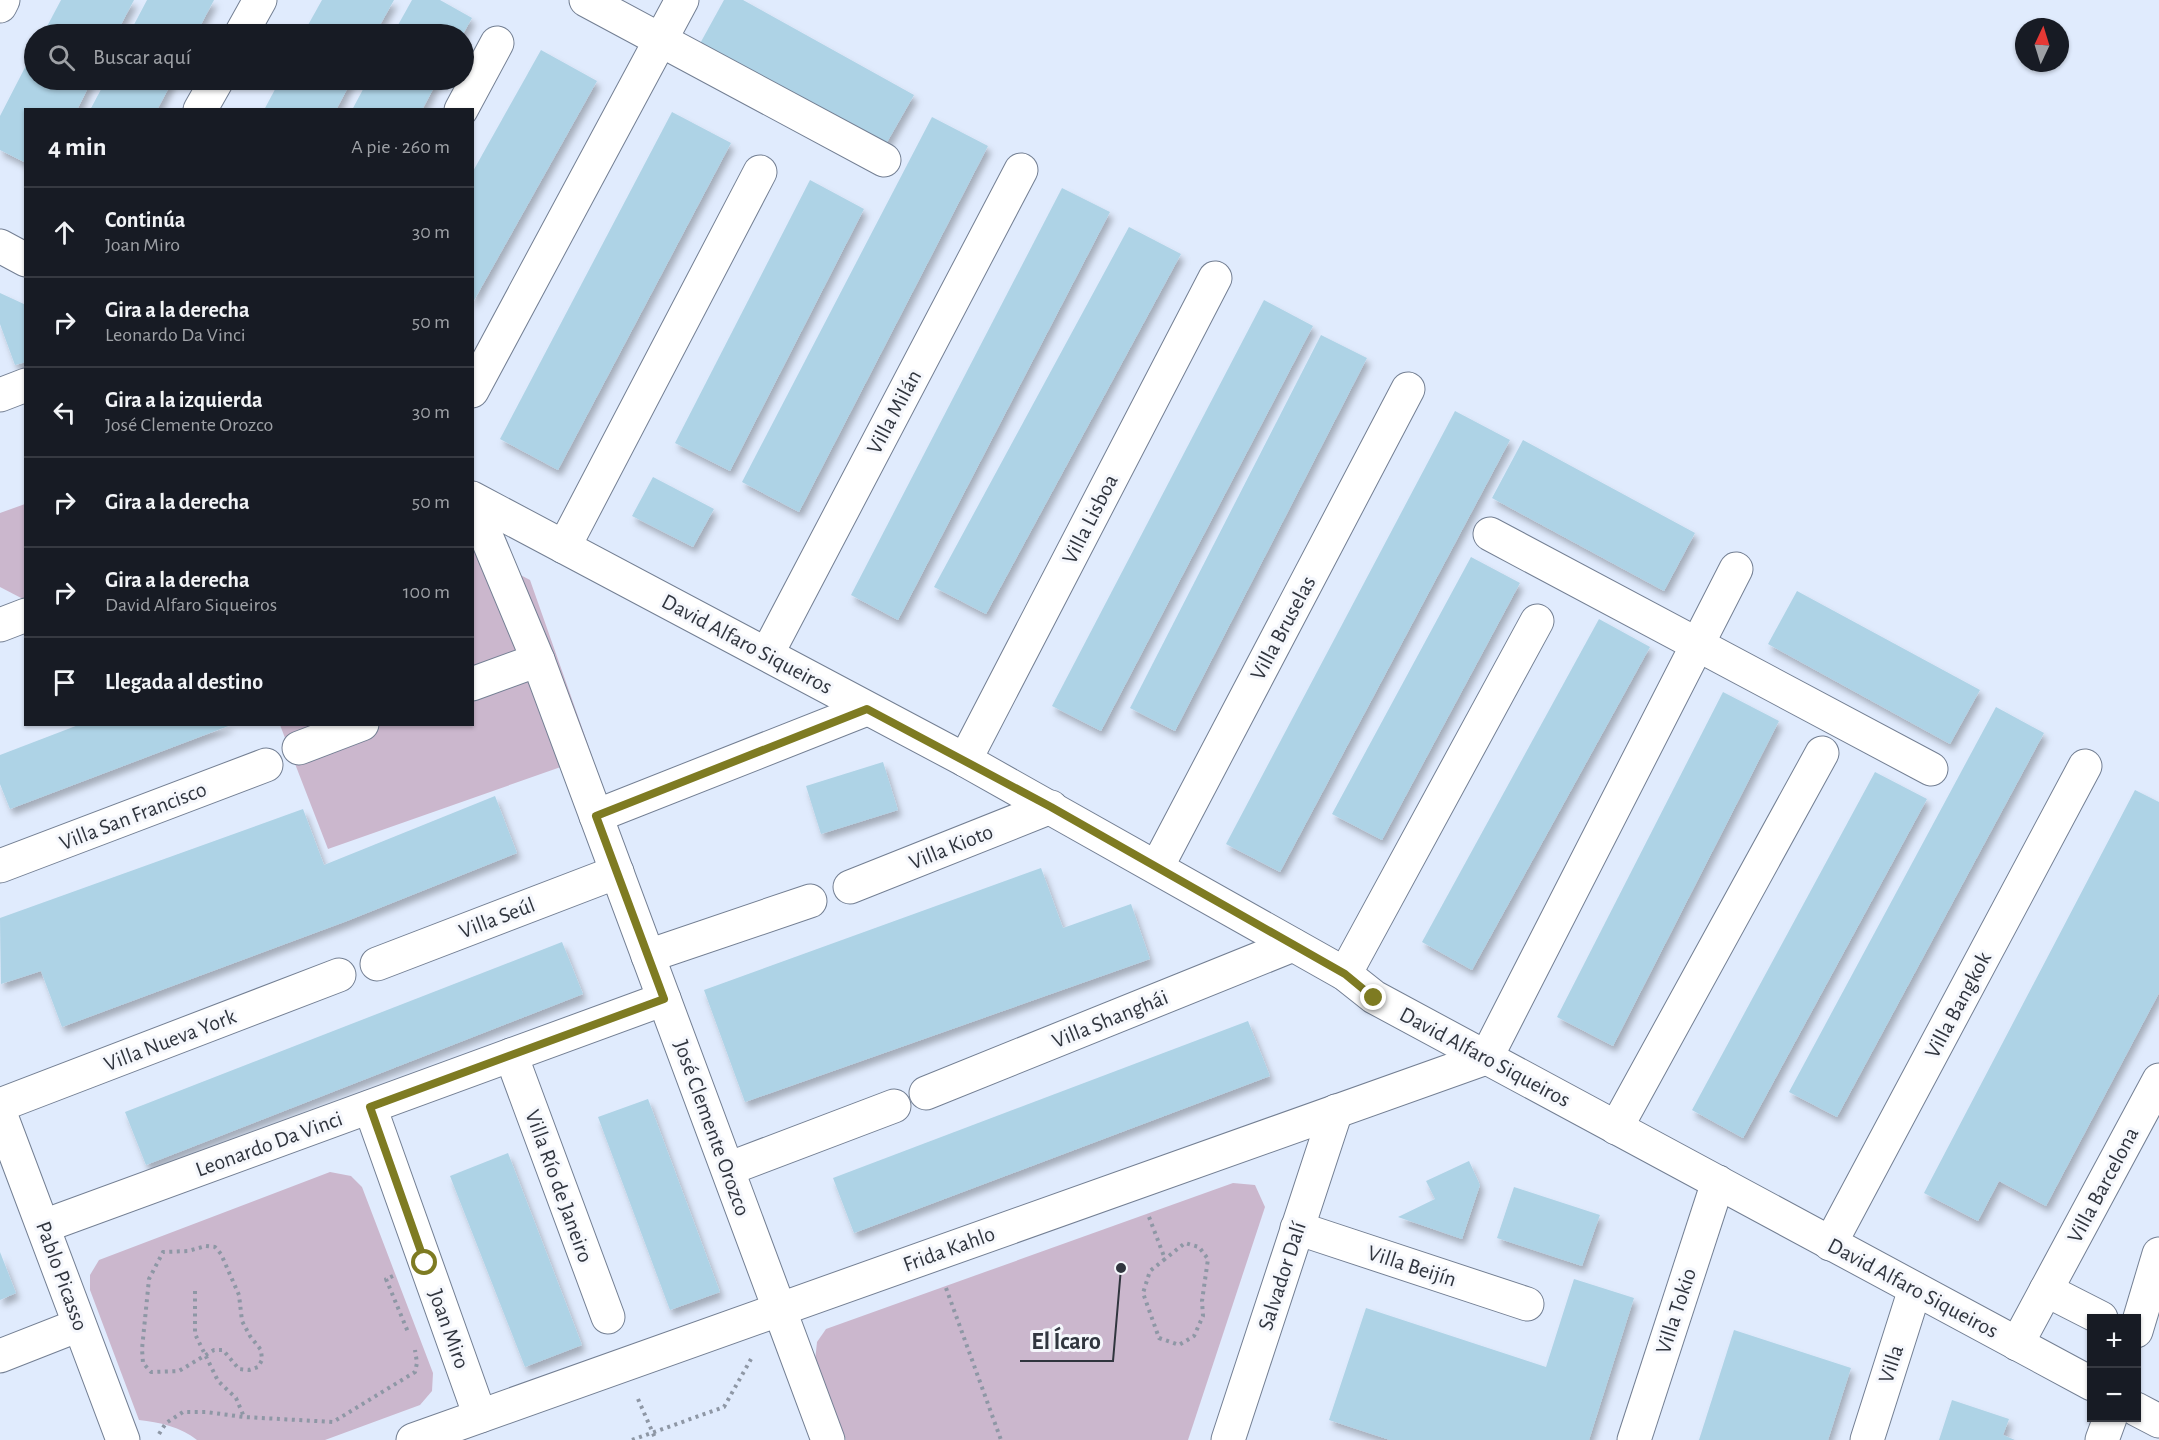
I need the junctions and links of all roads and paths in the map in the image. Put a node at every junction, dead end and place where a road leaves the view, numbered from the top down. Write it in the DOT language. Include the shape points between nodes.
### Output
graph roads {
  1 [pos="3,0"];
  2 [pos="260,0"];
  3 [pos="586,0"];
  4 [pos="682,0"];
  5 [pos="0,6"];
  6 [pos="247,24"];
  7 [pos="661,40"];
  8 [pos="497,43"];
  9 [pos="474,86"];
  10 [pos="211,90"];
  11 [pos="472,90"];
  12 [pos="201,108"];
  13 [pos="462,108"];
  14 [pos="884,160"];
  15 [pos="1021,170"];
  16 [pos="760,172"];
  17 [pos="0,246"];
  18 [pos="24,259"];
  19 [pos="1215,278"];
  20 [pos="24,386"];
  21 [pos="474,387"];
  22 [pos="1408,389"];
  23 [pos="0,395"];
  24 [pos="474,501"];
  25 [pos="474,505"];
  26 [pos="1490,534"];
  27 [pos="564,548"];
  28 [pos="1736,570"];
  29 [pos="24,616"];
  30 [pos="1537,621"];
  31 [pos="0,625"];
  32 [pos="1697,645"];
  33 [pos="767,654"];
  34 [pos="538,660"];
  35 [pos="474,683"];
  36 [pos="867,709"];
  37 [pos="357,726"];
  38 [pos="299,748"];
  39 [pos="1822,753"];
  40 [pos="965,760"];
  41 [pos="266,765"];
  42 [pos="2085,766"];
  43 [pos="1931,769"];
  44 [pos="1051,807"];
  45 [pos="596,816"];
  46 [pos="0,866"];
  47 [pos="1157,867"];
  48 [pos="617,872"];
  49 [pos="850,887"];
  50 [pos="810,901"];
  51 [pos="1293,945"];
  52 [pos="648,956"];
  53 [pos="377,964"];
  54 [pos="1345,974"];
  55 [pos="339,975"];
  56 [pos="664,999"];
  57 [pos="511,1055"];
  58 [pos="1486,1058"];
  59 [pos="2159,1080"];
  60 [pos="926,1093"];
  61 [pos="0,1105"];
  62 [pos="894,1106"];
  63 [pos="370,1107"];
  64 [pos="1336,1111"];
  65 [pos="0,1113"];
  66 [pos="1616,1128"];
  67 [pos="728,1169"];
  68 [pos="1718,1182"];
  69 [pos="1135,1183"];
  70 [pos="44,1226"];
  71 [pos="1297,1228"];
  72 [pos="1830,1244"];
  73 [pos="934,1254"];
  74 [pos="2159,1254"];
  75 [pos="1165,1259"];
  76 [pos="425,1263"];
  77 [pos="1915,1289"];
  78 [pos="2046,1290"];
  79 [pos="195,1291"];
  80 [pos="1527,1304"];
  81 [pos="779,1309"];
  82 [pos="2093,1314"];
  83 [pos="2141,1314"];
  84 [pos="608,1317"];
  85 [pos="80,1325"];
  86 [pos="411,1339"];
  87 [pos="2017,1344"];
  88 [pos="415,1349"];
  89 [pos="205,1355"];
  90 [pos="0,1356"];
  91 [pos="752,1358"];
  92 [pos="623,1365"];
  93 [pos="2087,1382"];
  94 [pos="2141,1412"];
  95 [pos="480,1416"];
  96 [pos="244,1417"];
  97 [pos="2159,1421"];
  98 [pos="2109,1422"];
  99 [pos="652,1432"];
  100 [pos="123,1440"];
  101 [pos="156,1440"];
  102 [pos="413,1440"];
  103 [pos="632,1440"];
  104 [pos="656,1440"];
  105 [pos="828,1440"];
  106 [pos="1001,1440"];
  107 [pos="1228,1440"];
  108 [pos="1634,1440"];
  109 [pos="1867,1440"];
  110 [pos="2103,1440"];
  1 -- 5 [label="street"];
  2 -- 6 [label="street"];
  3 -- 7 [label="street"];
  4 -- 7 [label="street"];
  7 -- 14 [label="street"];
  7 -- 21 [label="street"];
  8 -- 9 [label="street"];
  10 -- 12 [label="street"];
  11 -- 13 [label="street"];
  15 -- 33 [label="street, Villa Milán"];
  16 -- 27 [label="street"];
  17 -- 18 [label="street"];
  19 -- 40 [label="street, Villa Lisboa"];
  20 -- 23 [label="street"];
  22 -- 47 [label="street, Villa Bruselas"];
  24 -- 27 [label="street, David Alfaro Siqueiros"];
  25 -- 34 [label="street, José Clemente Orozco"];
  26 -- 32 [label="street"];
  27 -- 33 [label="street, David Alfaro Siqueiros"];
  28 -- 32 [label="street"];
  29 -- 31 [label="street"];
  30 -- 54 [label="street"];
  32 -- 43 [label="street"];
  32 -- 58 [label="street"];
  33 -- 36 [label="street, David Alfaro Siqueiros"];
  34 -- 35 [label="street"];
  34 -- 45 [label="street, José Clemente Orozco"];
  36 -- 40 [label="street, David Alfaro Siqueiros"];
  36 -- 45 [label="street"];
  37 -- 38 [label="street"];
  39 -- 66 [label="street"];
  40 -- 44 [label="street, David Alfaro Siqueiros"];
  41 -- 46 [label="street, Villa San Francisco"];
  42 -- 72 [label="street, Villa Bangkok"];
  44 -- 47 [label="street, David Alfaro Siqueiros"];
  44 -- 49 [label="street, Villa Kioto"];
  45 -- 48 [label="street, José Clemente Orozco"];
  47 -- 51 [label="street, David Alfaro Siqueiros"];
  48 -- 52 [label="street, José Clemente Orozco"];
  48 -- 53 [label="street, Villa Seúl"];
  50 -- 52 [label="street"];
  51 -- 54 [label="street, David Alfaro Siqueiros"];
  51 -- 60 [label="street, Villa Shanghái"];
  52 -- 56 [label="street, José Clemente Orozco"];
  54 -- 58 [label="street, David Alfaro Siqueiros" via="1374,998"];
  55 -- 61 [label="street, Villa Nueva York"];
  56 -- 57 [label="street, Leonardo Da Vinci"];
  56 -- 67 [label="street, José Clemente Orozco"];
  57 -- 63 [label="street, Leonardo Da Vinci"];
  57 -- 84 [label="street, Villa Río de Janeiro"];
  58 -- 64 [label="street, Frida Kahlo"];
  58 -- 66 [label="street, David Alfaro Siqueiros"];
  59 -- 78 [label="street, Villa Barcelona"];
  62 -- 67 [label="street"];
  63 -- 70 [label="street, Leonardo Da Vinci"];
  63 -- 76 [label="street, Joan Miro"];
  64 -- 69 [label="street, Frida Kahlo"];
  64 -- 71 [label="street, Salvador Dalí"];
  65 -- 70 [label="street, Pablo Picasso"];
  66 -- 68 [label="street, David Alfaro Siqueiros"];
  67 -- 81 [label="street, José Clemente Orozco"];
  68 -- 72 [label="street, David Alfaro Siqueiros"];
  68 -- 108 [label="street, Villa Tokio"];
  69 -- 73 [label="street, Frida Kahlo"];
  69 -- 75 [label="path"];
  70 -- 85 [label="street, Pablo Picasso"];
  71 -- 80 [label="street, Villa Beijín"];
  71 -- 107 [label="street, Salvador Dalí"];
  72 -- 77 [label="street, David Alfaro Siqueiros"];
  73 -- 81 [label="street, Frida Kahlo"];
  73 -- 106 [label="path"];
  74 -- 83 [label="street"];
  75 -- 75 [label="path" via="1150,1271 1143,1293 1159,1338 1179,1345 1194,1336 1203,1316 1208,1259 1199,1247 1185,1243"];
  76 -- 86 [label="path" via="386,1279"];
  76 -- 95 [label="street, Joan Miro"];
  77 -- 87 [label="street, David Alfaro Siqueiros"];
  77 -- 109 [label="street, Villa"];
  78 -- 82 [label="street"];
  78 -- 87 [label="street, Villa Barcelona"];
  79 -- 89 [label="path" via="195,1334"];
  81 -- 92 [label="street, Frida Kahlo"];
  81 -- 105 [label="street, José Clemente Orozco"];
  85 -- 90 [label="street"];
  85 -- 100 [label="street, Pablo Picasso"];
  87 -- 93 [label="street, David Alfaro Siqueiros"];
  88 -- 96 [label="path" via="415,1372 333,1422"];
  89 -- 89 [label="path" via="224,1350 239,1369 249,1370 258,1368 262,1360 261,1350 242,1321 239,1295 215,1247 163,1252 148,1279 143,1363 151,1372 179,1371"];
  89 -- 96 [label="path" via="218,1381 236,1398"];
  91 -- 99 [label="path" via="724,1407"];
  92 -- 95 [label="street, Frida Kahlo"];
  92 -- 99 [label="path"];
  94 -- 97 [label="street"];
  95 -- 102 [label="street, Frida Kahlo"];
  96 -- 101 [label="path" via="183,1412 166,1423"];
  98 -- 110 [label="street"];
  99 -- 103 [label="path"];
  99 -- 104 [label="path"];
}
